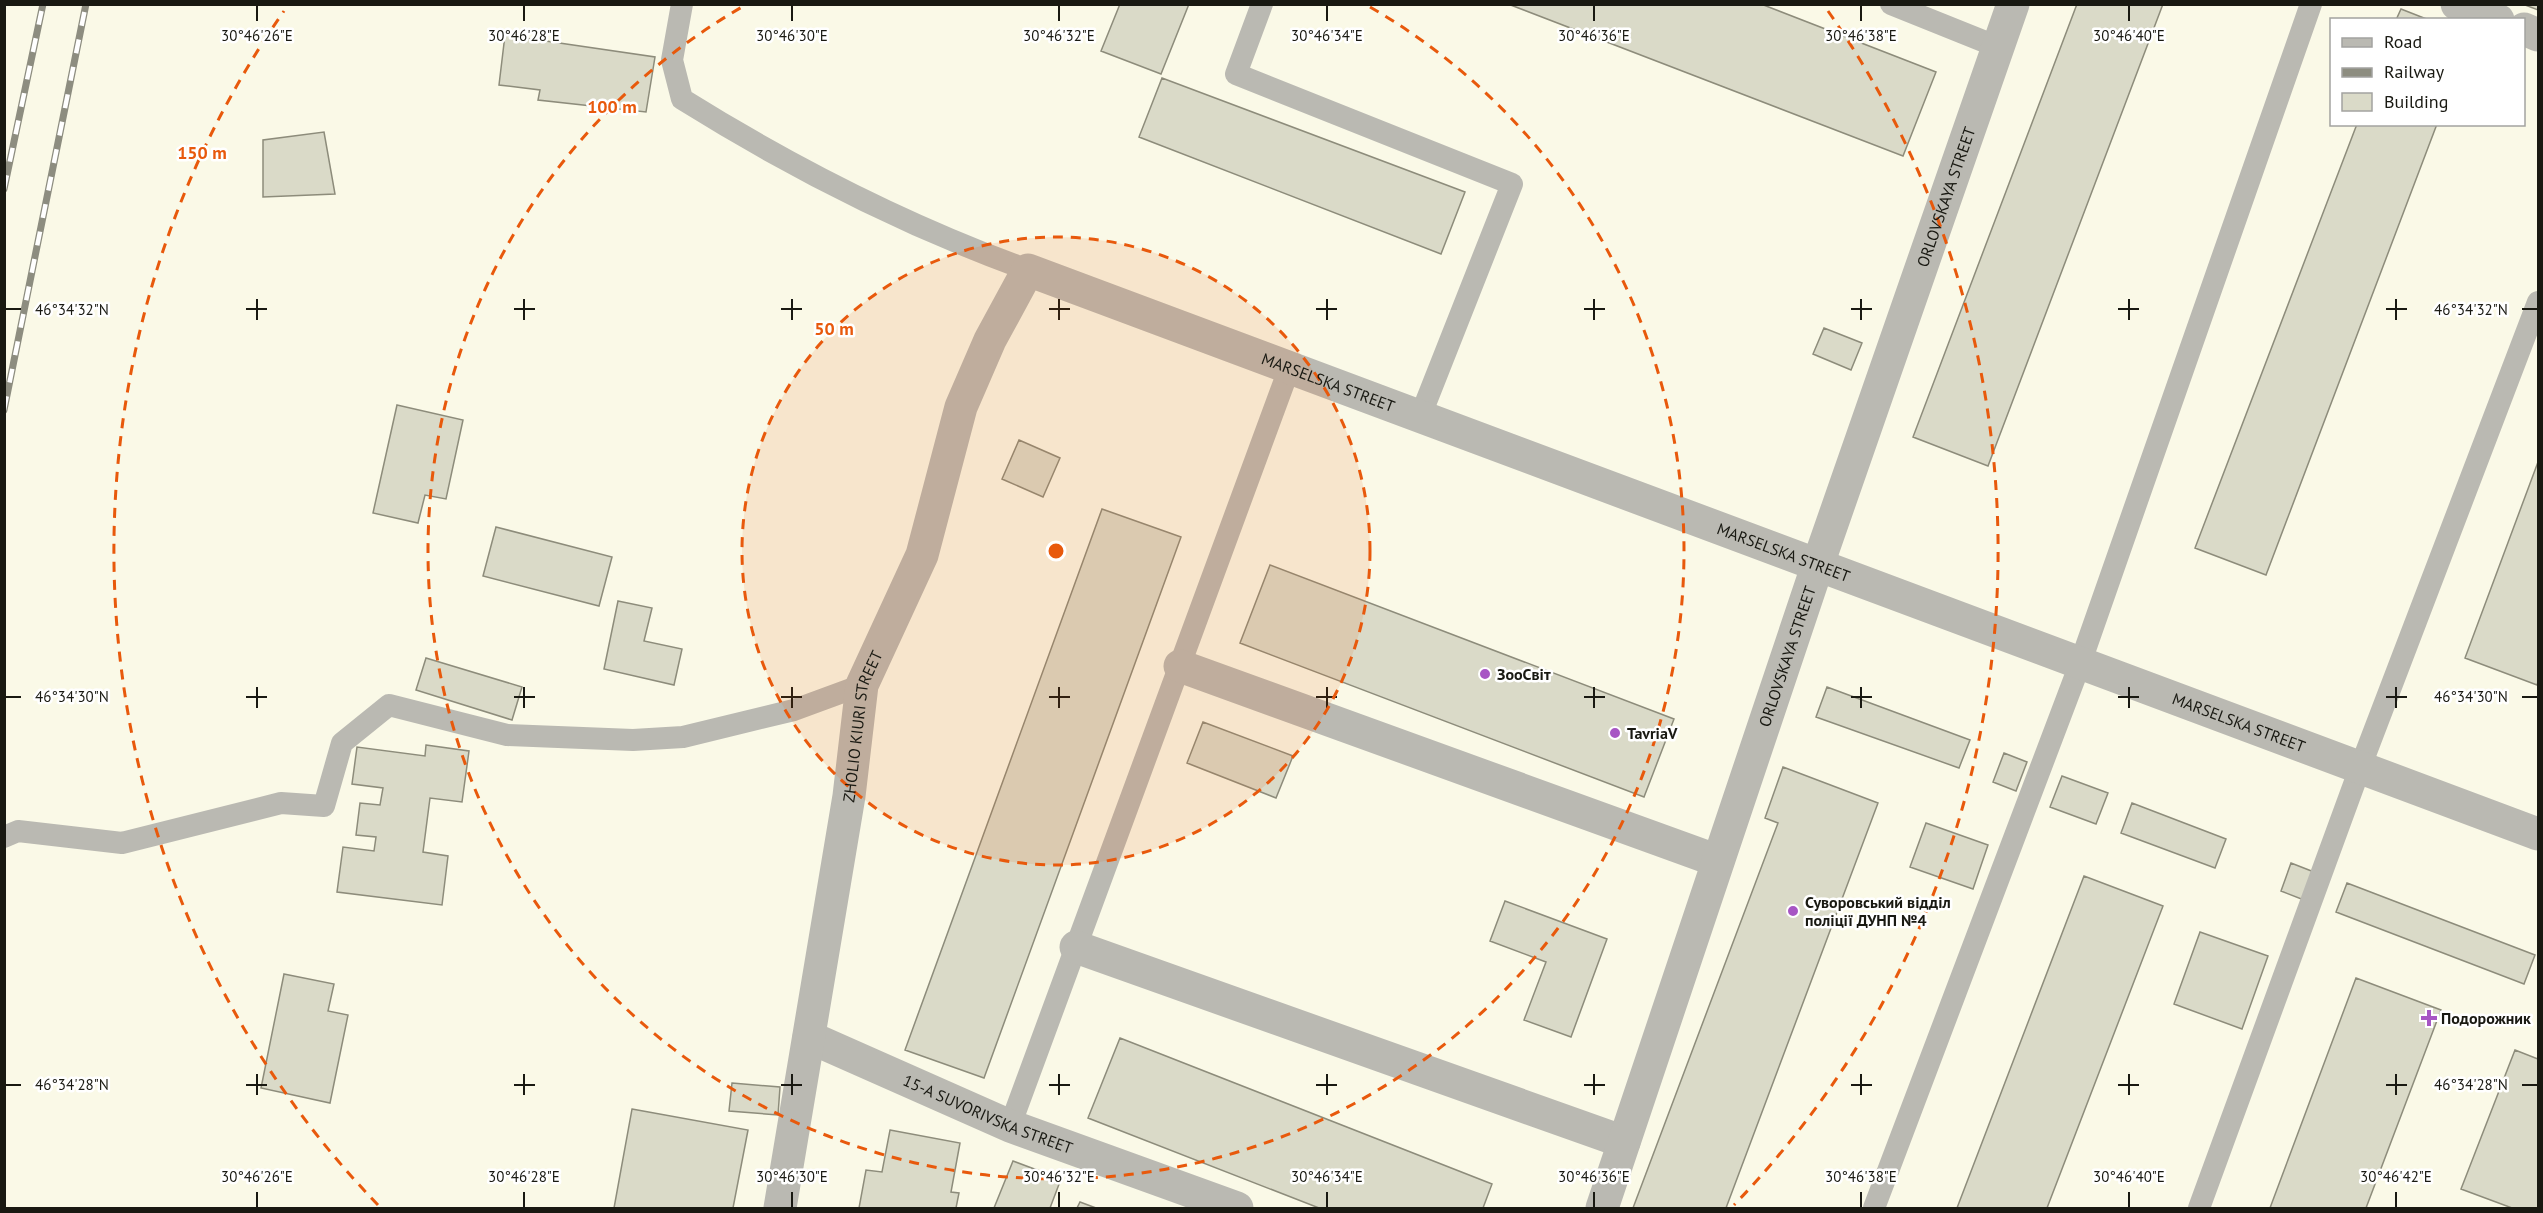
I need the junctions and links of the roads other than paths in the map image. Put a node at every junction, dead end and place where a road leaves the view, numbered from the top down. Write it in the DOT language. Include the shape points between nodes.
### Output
graph roads {
  1 [pos="682,4"];
  2 [pos="1262,4"];
  3 [pos="1891,4"];
  4 [pos="2013,4"];
  5 [pos="2311,4"];
  6 [pos="2457,4"];
  7 [pos="2493,18"];
  8 [pos="1998,47"];
  9 [pos="1028,270"];
  10 [pos="2538,302"];
  11 [pos="1290,369"];
  12 [pos="1420,417"];
  13 [pos="1818,564"];
  14 [pos="2080,664"];
  15 [pos="1180,666"];
  16 [pos="862,685"];
  17 [pos="2360,768"];
  18 [pos="2538,834"];
  19 [pos="4,837"];
  20 [pos="1718,861"];
  21 [pos="1076,947"];
  22 [pos="809,1037"];
  23 [pos="1010,1126"];
  24 [pos="1624,1142"];
  25 [pos="780,1209"];
  26 [pos="1238,1209"];
  27 [pos="1602,1209"];
  28 [pos="1874,1209"];
  29 [pos="2199,1209"];
  1 -- 9 [label="lane" via="672,60 682,99 751,142 862,199"];
  2 -- 12 [label="lane" via="1236,74 1512,184"];
  3 -- 8 [label="lane"];
  4 -- 8 [label="street, ORLOVSKAYA STREET"];
  5 -- 14 [label="lane"];
  6 -- 7 [label="street"];
  8 -- 13 [label="street, ORLOVSKAYA STREET"];
  9 -- 11 [label="street, MARSELSKA STREET"];
  9 -- 16 [label="street, ZHOLIO KIURI STREET" via="990,340 961,407 922,555"];
  10 -- 17 [label="lane"];
  11 -- 12 [label="street, MARSELSKA STREET"];
  11 -- 15 [label="lane"];
  12 -- 13 [label="street, MARSELSKA STREET"];
  13 -- 14 [label="street, MARSELSKA STREET"];
  13 -- 20 [label="street, ORLOVSKAYA STREET"];
  14 -- 17 [label="street, MARSELSKA STREET"];
  14 -- 28 [label="lane"];
  15 -- 20 [label="street"];
  15 -- 21 [label="lane"];
  16 -- 19 [label="lane" via="783,713 683,737 633,740 507,735 389,705 342,743 324,806 282,803 122,843 18,831"];
  16 -- 22 [label="street, ZHOLIO KIURI STREET" via="849,796"];
  17 -- 18 [label="street, MARSELSKA STREET"];
  17 -- 29 [label="lane"];
  20 -- 24 [label="street, ORLOVSKAYA STREET"];
  21 -- 23 [label="lane"];
  21 -- 24 [label="street"];
  22 -- 23 [label="street, 15-A SUVORIVSKA STREET"];
  22 -- 25 [label="street, ZHOLIO KIURI STREET"];
  23 -- 26 [label="street, 15-A SUVORIVSKA STREET"];
  24 -- 27 [label="street, ORLOVSKAYA STREET"];
}
